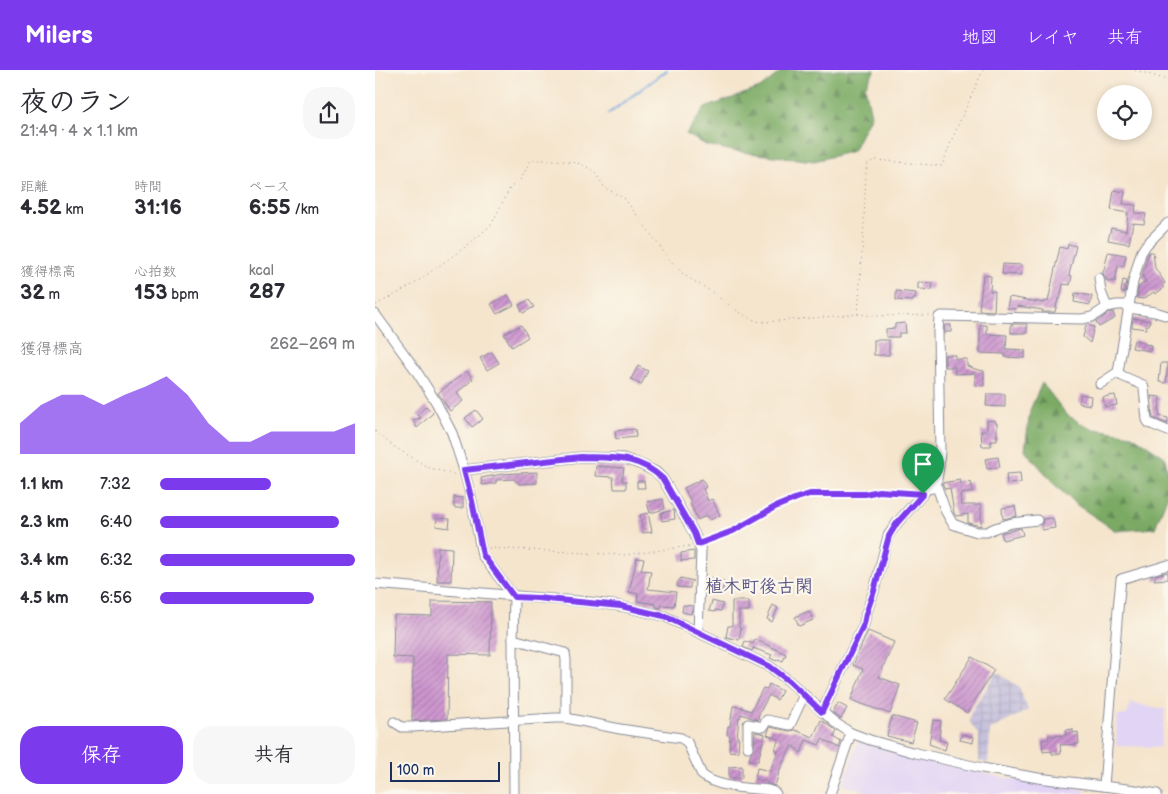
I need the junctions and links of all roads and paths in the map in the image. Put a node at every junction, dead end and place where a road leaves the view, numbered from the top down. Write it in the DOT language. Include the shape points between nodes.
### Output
graph roads {
  1 [pos="983,70"];
  2 [pos="1135,70"];
  3 [pos="1168,80"];
  4 [pos="1168,223"];
  5 [pos="1099,278"];
  6 [pos="375,306"];
  7 [pos="1107,307"];
  8 [pos="1129,307"];
  9 [pos="375,314"];
  10 [pos="858,314"];
  11 [pos="1168,316"];
  12 [pos="939,317"];
  13 [pos="1118,372"];
  14 [pos="1100,384"];
  15 [pos="375,431"];
  16 [pos="1168,431"];
  17 [pos="465,473"];
  18 [pos="925,491"];
  19 [pos="1037,520"];
  20 [pos="698,544"];
  21 [pos="481,547"];
  22 [pos="1168,565"];
  23 [pos="375,584"];
  24 [pos="514,597"];
  25 [pos="698,632"];
  26 [pos="513,639"];
  27 [pos="805,695"];
  28 [pos="822,712"];
  29 [pos="566,718"];
  30 [pos="514,720"];
  31 [pos="394,722"];
  32 [pos="851,734"];
  33 [pos="748,747"];
  34 [pos="1103,786"];
  35 [pos="1091,790"];
  36 [pos="514,794"];
  37 [pos="776,794"];
  38 [pos="829,794"];
  39 [pos="1157,794"];
  1 -- 10 [label="path" via="942,166 876,160 868,163"];
  2 -- 3 [label="path"];
  4 -- 8 [label="street" via="1141,253"];
  5 -- 7 [label="street"];
  6 -- 10 [label="path" via="413,284 491,225 509,188 521,179 531,160 557,160 581,164 593,170 605,188 625,198 669,259 685,275 749,318 766,322"];
  7 -- 8 [label="street"];
  7 -- 12 [label="street" via="1093,317 1082,319"];
  8 -- 11 [label="street"];
  8 -- 13 [label="street"];
  9 -- 17 [label="street" via="436,402 452,433"];
  10 -- 12 [label="path"];
  12 -- 18 [label="street" via="939,466 937,480"];
  13 -- 14 [label="street"];
  13 -- 16 [label="street" via="1143,385 1147,420"];
  15 -- 17 [label="path" via="429,468"];
  17 -- 20 [label="street" via="581,457 623,458 656,472 663,479"];
  17 -- 21 [label="street"];
  18 -- 19 [label="street" via="937,487 953,524 977,532"];
  18 -- 20 [label="path" via="810,494"];
  18 -- 28 [label="street" via="889,536 864,624"];
  20 -- 21 [label="path" via="625,555"];
  20 -- 25 [label="street" via="701,571"];
  21 -- 24 [label="street" via="483,555"];
  22 -- 34 [label="street" via="1121,579"];
  23 -- 24 [label="street"];
  24 -- 25 [label="street" via="621,606 664,616"];
  24 -- 26 [label="street"];
  25 -- 27 [label="street" via="769,666"];
  26 -- 29 [label="street" via="565,653"];
  26 -- 30 [label="street"];
  27 -- 28 [label="street"];
  27 -- 33 [label="street" via="790,725 767,720 763,727 748,724"];
  28 -- 32 [label="street"];
  29 -- 30 [label="street"];
  29 -- 37 [label="street" via="681,738 687,742 706,778 718,784 768,790"];
  30 -- 31 [label="street" via="413,727 402,727"];
  30 -- 36 [label="street"];
  32 -- 35 [label="street" via="912,752"];
  32 -- 38 [label="street"];
  34 -- 35 [label="street"];
  34 -- 39 [label="street"];
}
